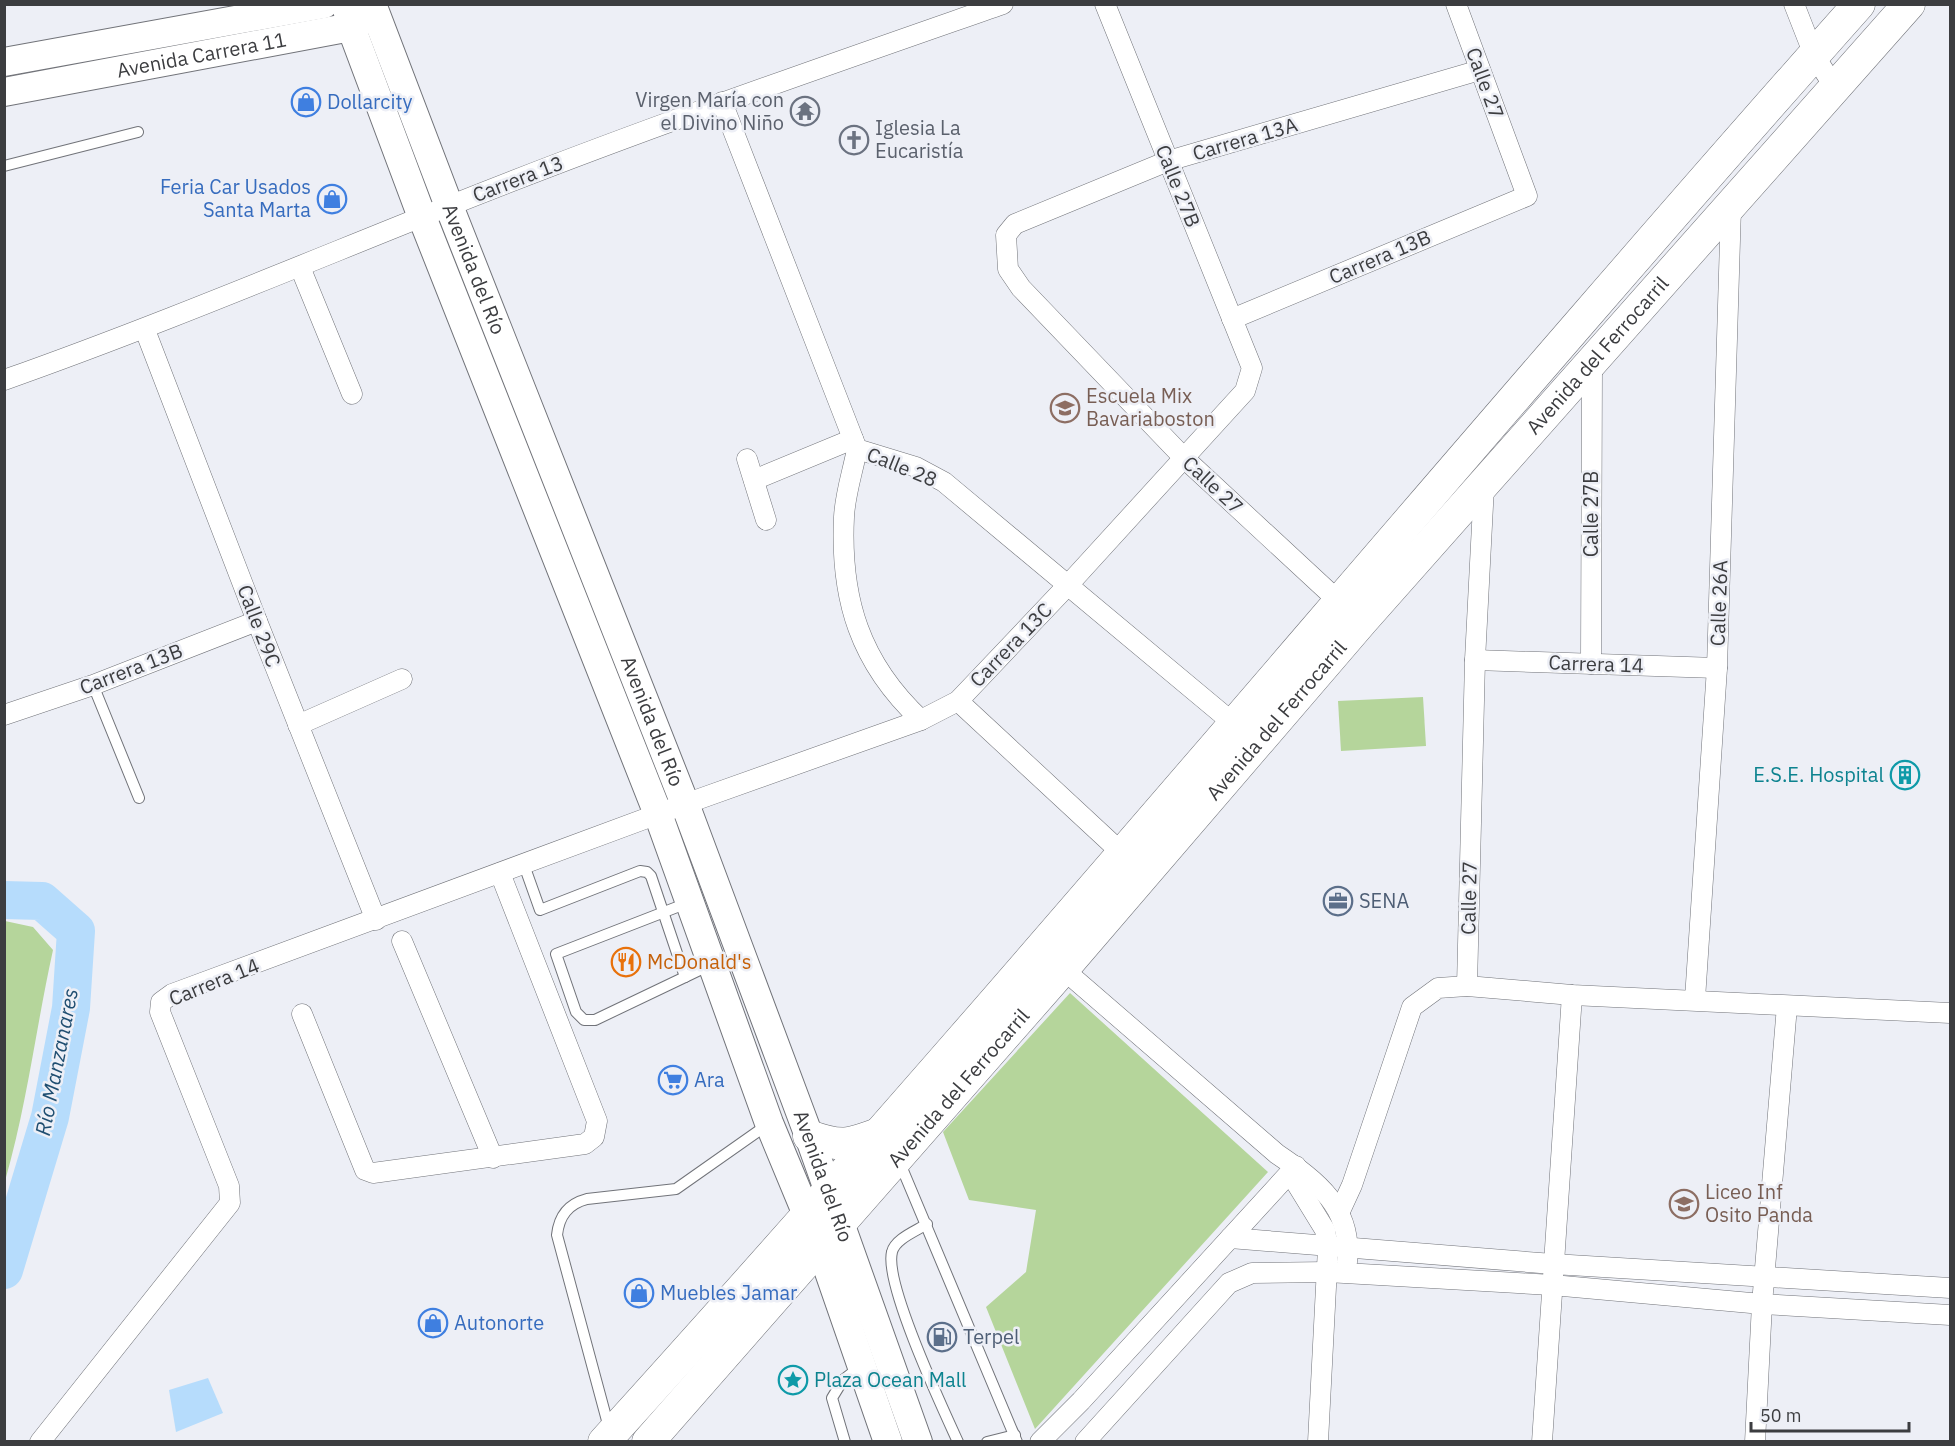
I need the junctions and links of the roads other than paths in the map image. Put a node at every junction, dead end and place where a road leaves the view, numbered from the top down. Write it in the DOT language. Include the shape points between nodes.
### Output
graph roads {
  1 [pos="324,4"];
  2 [pos="1003,4"];
  3 [pos="1105,4"];
  4 [pos="1456,4"];
  5 [pos="1794,4"];
  6 [pos="1859,4"];
  7 [pos="1909,4"];
  8 [pos="367,11"];
  9 [pos="1814,55"];
  10 [pos="4,62"];
  11 [pos="1480,70"];
  12 [pos="1835,88"];
  13 [pos="4,92"];
  14 [pos="722,102"];
  15 [pos="138,132"];
  16 [pos="1168,161"];
  17 [pos="4,166"];
  18 [pos="1527,196"];
  19 [pos="449,206"];
  20 [pos="1731,207"];
  21 [pos="422,217"];
  22 [pos="1015,224"];
  23 [pos="300,267"];
  24 [pos="1233,319"];
  25 [pos="146,330"];
  26 [pos="1592,364"];
  27 [pos="1252,368"];
  28 [pos="4,380"];
  29 [pos="352,394"];
  30 [pos="855,444"];
  31 [pos="1184,458"];
  32 [pos="747,459"];
  33 [pos="754,480"];
  34 [pos="1484,486"];
  35 [pos="766,520"];
  36 [pos="1068,585"];
  37 [pos="1338,601"];
  38 [pos="257,621"];
  39 [pos="1362,621"];
  40 [pos="1475,660"];
  41 [pos="1591,664"];
  42 [pos="1717,668"];
  43 [pos="402,679"];
  44 [pos="93,685"];
  45 [pos="958,701"];
  46 [pos="4,714"];
  47 [pos="921,720"];
  48 [pos="1233,723"];
  49 [pos="298,725"];
  50 [pos="139,798"];
  51 [pos="685,804"];
  52 [pos="658,814"];
  53 [pos="1124,855"];
  54 [pos="524,865"];
  55 [pos="500,873"];
  56 [pos="690,902"];
  57 [pos="663,912"];
  58 [pos="376,920"];
  59 [pos="402,941"];
  60 [pos="1052,959"];
  61 [pos="712,964"];
  62 [pos="685,977"];
  63 [pos="1467,986"];
  64 [pos="1572,995"];
  65 [pos="1695,999"];
  66 [pos="1787,1006"];
  67 [pos="1950,1013"];
  68 [pos="302,1014"];
  69 [pos="770,1123"];
  70 [pos="809,1136"];
  71 [pos="890,1145"];
  72 [pos="493,1158"];
  73 [pos="1293,1170"];
  74 [pos="829,1192"];
  75 [pos="1340,1211"];
  76 [pos="807,1218"];
  77 [pos="841,1224"];
  78 [pos="927,1224"];
  79 [pos="1230,1238"];
  80 [pos="820,1246"];
  81 [pos="1328,1248"];
  82 [pos="1349,1249"];
  83 [pos="1552,1264"];
  84 [pos="1337,1273"];
  85 [pos="1765,1277"];
  86 [pos="1552,1285"];
  87 [pos="1950,1288"];
  88 [pos="1762,1304"];
  89 [pos="1950,1315"];
  90 [pos="862,1366"];
  91 [pos="1081,1401"];
  92 [pos="1102,1434"];
  93 [pos="608,1438"];
  94 [pos="1016,1438"];
  95 [pos="40,1442"];
  96 [pos="648,1442"];
  97 [pos="845,1442"];
  98 [pos="888,1442"];
  99 [pos="918,1442"];
  100 [pos="958,1442"];
  101 [pos="987,1442"];
  102 [pos="1040,1442"];
  103 [pos="1085,1442"];
  104 [pos="1318,1442"];
  105 [pos="1542,1442"];
  106 [pos="1755,1442"];
  1 -- 10 [label="main road, Avenida Carrera 11"];
  2 -- 14 [label="street, Carrera 13"];
  3 -- 16 [label="street, Calle 27B"];
  4 -- 11 [label="street, Calle 27"];
  5 -- 9 [label="street"];
  6 -- 9 [label="main road, Avenida del Ferrocarril"];
  7 -- 12 [label="main road, Avenida del Ferrocarril"];
  8 -- 13 [label="main road, Avenida Carrera 11"];
  8 -- 19 [label="main road, Avenida del Río"];
  8 -- 21 [label="main road, Avenida del Río"];
  9 -- 12 [label="street"];
  9 -- 37 [label="main road, Avenida del Ferrocarril"];
  11 -- 16 [label="street, Carrera 13A"];
  11 -- 18 [label="street, Calle 27"];
  12 -- 20 [label="main road, Avenida del Ferrocarril"];
  14 -- 19 [label="street, Carrera 13"];
  14 -- 30 [label="street, Calle 28"];
  15 -- 17 [label="lane"];
  16 -- 22 [label="street, Carrera 13A"];
  16 -- 24 [label="street, Calle 27B"];
  18 -- 24 [label="street, Carrera 13B"];
  19 -- 21 [label="street, Carrera 13"];
  19 -- 51 [label="main road, Avenida del Río"];
  20 -- 26 [label="main road, Avenida del Ferrocarril"];
  20 -- 42 [label="street, Calle 26A"];
  21 -- 23 [label="street, Carrera 13"];
  21 -- 52 [label="main road, Avenida del Río"];
  22 -- 31 [label="street, Calle 27" via="1006,234 1005,250 1008,269 1021,288"];
  23 -- 25 [label="street, Carrera 13"];
  23 -- 29 [label="street"];
  24 -- 27 [label="street, Calle 27B"];
  25 -- 28 [label="street, Carrera 13"];
  25 -- 38 [label="street, Calle 29C"];
  26 -- 34 [label="main road, Avenida del Ferrocarril"];
  26 -- 41 [label="street, Calle 27B"];
  27 -- 31 [label="street, Carrera 13C" via="1245,391"];
  30 -- 33 [label="street"];
  30 -- 36 [label="street, Calle 28" via="944,482"];
  30 -- 47 [label="street" via="844,515 846,588 856,627 875,661 897,697"];
  31 -- 36 [label="street, Carrera 13C"];
  31 -- 37 [label="street, Calle 27"];
  32 -- 33 [label="street"];
  33 -- 35 [label="street"];
  34 -- 39 [label="main road, Avenida del Ferrocarril"];
  34 -- 40 [label="street, Calle 27"];
  36 -- 45 [label="street, Carrera 13C"];
  36 -- 48 [label="street, Calle 28"];
  37 -- 39 [label="street, Calle 27"];
  37 -- 48 [label="main road, Avenida del Ferrocarril"];
  38 -- 44 [label="street, Carrera 13B"];
  38 -- 49 [label="street, Calle 29C"];
  39 -- 60 [label="main road, Avenida del Ferrocarril"];
  40 -- 41 [label="street, Carrera 14"];
  40 -- 63 [label="street, Calle 27"];
  41 -- 42 [label="street, Carrera 14"];
  42 -- 65 [label="street, Calle 26A"];
  43 -- 49 [label="street"];
  44 -- 46 [label="street, Carrera 13B"];
  44 -- 50 [label="lane"];
  45 -- 47 [label="street, Carrera 13C"];
  45 -- 53 [label="street"];
  47 -- 51 [label="street, Carrera 13C"];
  48 -- 53 [label="main road, Avenida del Ferrocarril"];
  49 -- 58 [label="street, Calle 29C"];
  51 -- 52 [label="street, Carrera 14"];
  51 -- 70 [label="main road, Avenida del Río"];
  52 -- 54 [label="street, Carrera 14"];
  52 -- 56 [label="main road, Avenida del Río"];
  53 -- 60 [label="main road, Avenida del Ferrocarril"];
  54 -- 55 [label="street, Carrera 14"];
  54 -- 57 [label="lane" via="540,910 640,871 651,876"];
  55 -- 58 [label="street, Carrera 14"];
  55 -- 72 [label="street" via="597,1121 594,1137 585,1144"];
  56 -- 57 [label="lane"];
  56 -- 61 [label="main road, Avenida del Río"];
  57 -- 62 [label="lane"];
  57 -- 62 [label="lane" via="556,954 562,974 576,1012 589,1020"];
  58 -- 95 [label="street, Carrera 14" via="172,994 161,1002 160,1012 229,1186 230,1203"];
  59 -- 72 [label="street"];
  60 -- 71 [label="main road, Avenida del Ferrocarril"];
  60 -- 73 [label="street"];
  61 -- 62 [label="lane"];
  61 -- 69 [label="main road, Avenida del Río"];
  63 -- 64 [label="street"];
  63 -- 75 [label="street" via="1438,988 1412,1007"];
  64 -- 65 [label="street"];
  64 -- 83 [label="street"];
  65 -- 66 [label="street"];
  66 -- 67 [label="street"];
  66 -- 85 [label="street"];
  68 -- 72 [label="street" via="365,1170 373,1173"];
  69 -- 76 [label="main road, Avenida del Río"];
  69 -- 93 [label="lane" via="676,1189 587,1199 575,1202 565,1211 557,1235"];
  70 -- 71 [label="main road" via="829,1143"];
  70 -- 74 [label="main road, Avenida del Río"];
  71 -- 74 [label="main road, Avenida del Ferrocarril"];
  71 -- 77 [label="main road, Avenida del Ferrocarril"];
  71 -- 78 [label="lane"];
  73 -- 75 [label="street" via="1313,1179"];
  73 -- 79 [label="street"];
  73 -- 81 [label="street" via="1325,1230"];
  74 -- 76 [label="main road, Avenida del Ferrocarril"];
  74 -- 77 [label="main road, Avenida del Río"];
  75 -- 82 [label="street"];
  76 -- 80 [label="main road, Avenida del Río"];
  76 -- 93 [label="main road, Avenida del Ferrocarril"];
  77 -- 80 [label="main road, Avenida del Ferrocarril"];
  77 -- 99 [label="main road, Avenida del Río"];
  78 -- 94 [label="lane"];
  78 -- 100 [label="lane" via="895,1244 891,1253 892,1279"];
  79 -- 81 [label="street"];
  79 -- 91 [label="street"];
  80 -- 90 [label="main road, Avenida del Río"];
  80 -- 96 [label="main road, Avenida del Ferrocarril"];
  81 -- 82 [label="street"];
  81 -- 84 [label="street"];
  82 -- 83 [label="street"];
  82 -- 84 [label="street"];
  83 -- 85 [label="street"];
  83 -- 86 [label="street"];
  84 -- 86 [label="street"];
  84 -- 92 [label="street" via="1252,1273 1228,1283"];
  84 -- 104 [label="street"];
  85 -- 87 [label="street"];
  85 -- 88 [label="street"];
  86 -- 88 [label="street"];
  86 -- 105 [label="street"];
  88 -- 89 [label="street"];
  88 -- 106 [label="street"];
  90 -- 97 [label="lane" via="843,1380 832,1398"];
  90 -- 98 [label="main road, Avenida del Río"];
  91 -- 92 [label="street"];
  91 -- 102 [label="street"];
  92 -- 103 [label="street"];
  94 -- 101 [label="lane"];
}
